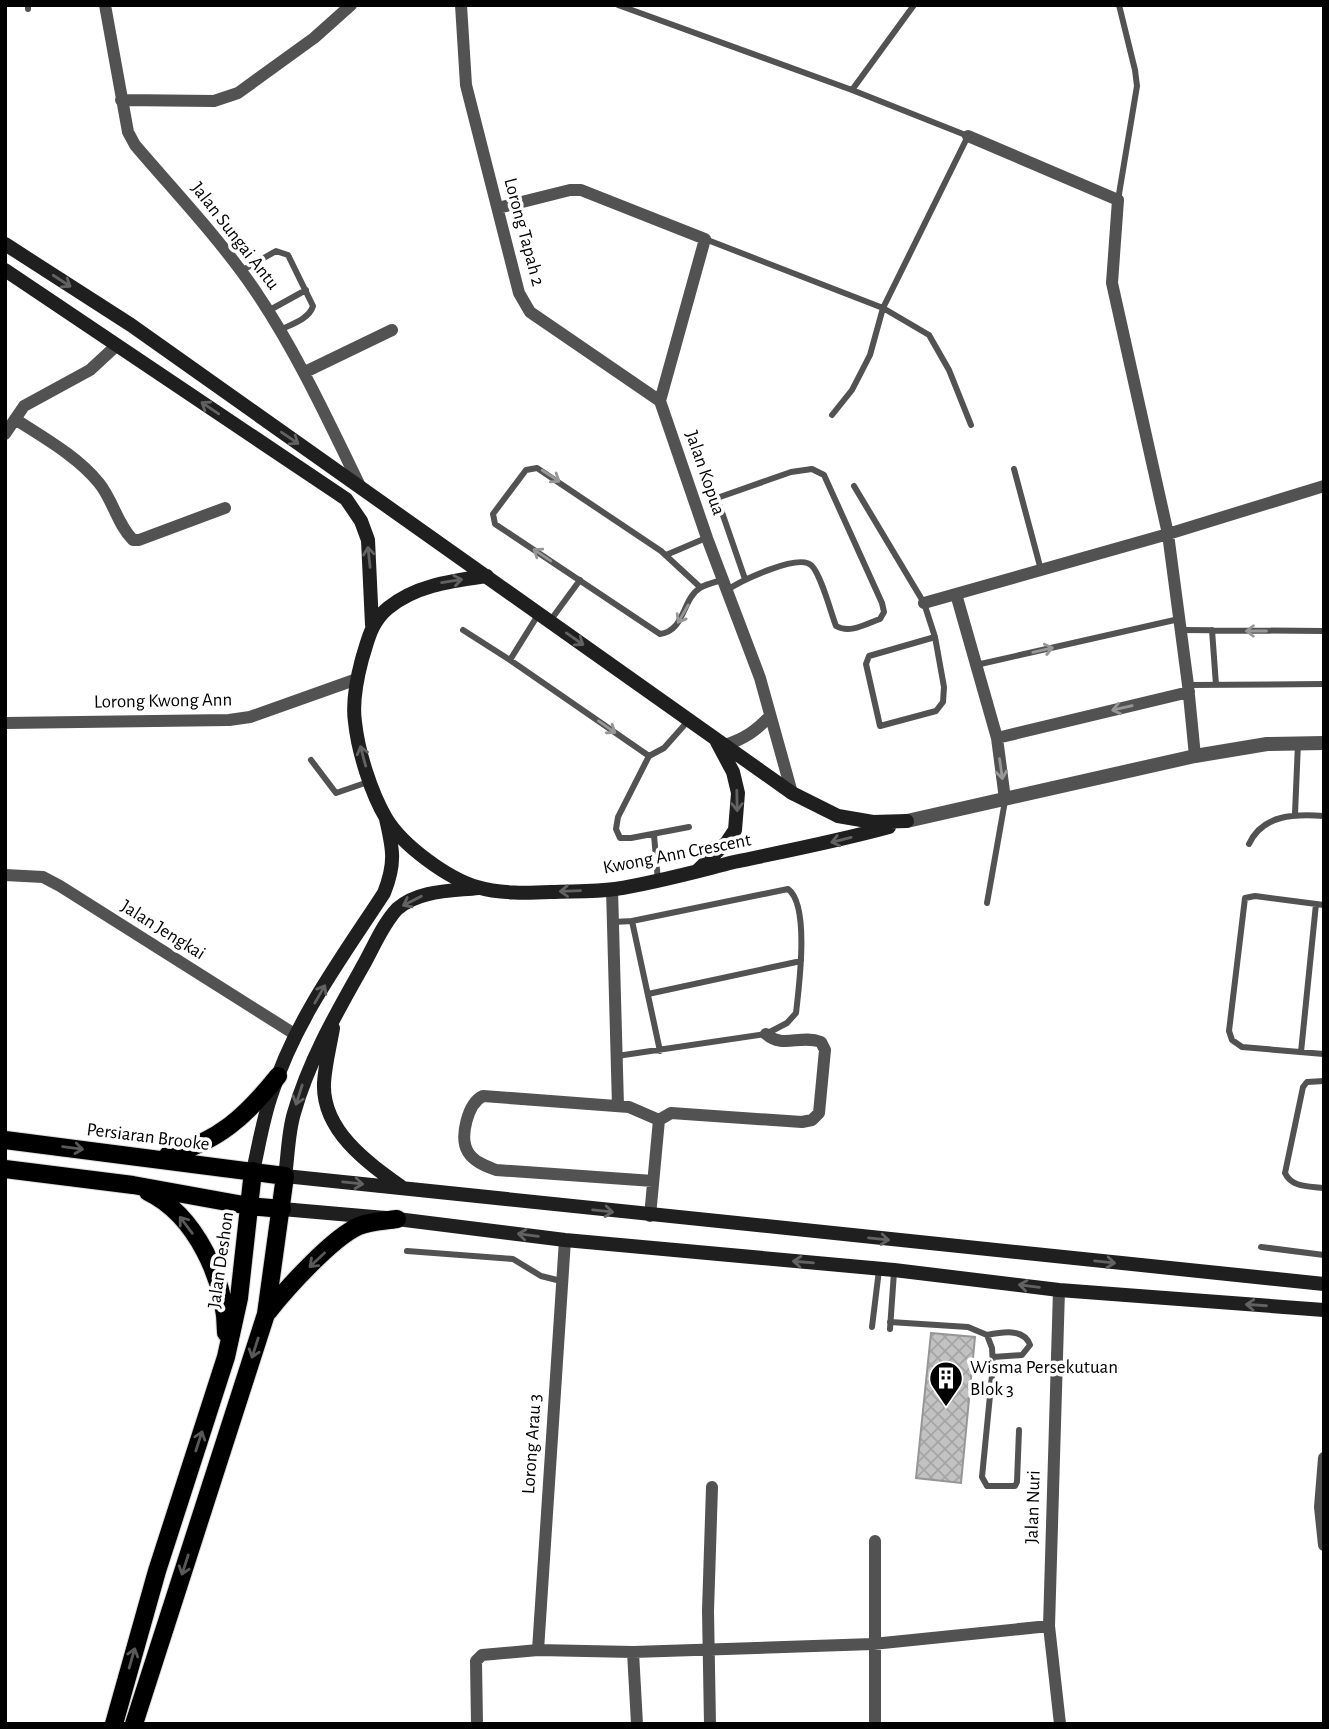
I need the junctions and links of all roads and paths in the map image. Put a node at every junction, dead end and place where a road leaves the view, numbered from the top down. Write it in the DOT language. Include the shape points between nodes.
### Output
graph roads {
  1 [pos="105,5"];
  2 [pos="351,5"];
  3 [pos="461,5"];
  4 [pos="618,5"];
  5 [pos="914,5"];
  6 [pos="1119,5"];
  7 [pos="852,90"];
  8 [pos="121,100"];
  9 [pos="968,136"];
  10 [pos="1118,200"];
  11 [pos="498,208"];
  12 [pos="705,239"];
  13 [pos="5,244"];
  14 [pos="5,270"];
  15 [pos="241,271"];
  16 [pos="306,290"];
  17 [pos="883,307"];
  18 [pos="268,311"];
  19 [pos="279,330"];
  20 [pos="392,330"];
  21 [pos="117,345"];
  22 [pos="305,372"];
  23 [pos="660,401"];
  24 [pos="832,415"];
  25 [pos="15,419"];
  26 [pos="971,425"];
  27 [pos="5,434"];
  28 [pos="1014,469"];
  29 [pos="360,486"];
  30 [pos="854,486"];
  31 [pos="1324,486"];
  32 [pos="225,508"];
  33 [pos="1168,534"];
  34 [pos="707,538"];
  35 [pos="666,555"];
  36 [pos="1041,570"];
  37 [pos="487,576"];
  38 [pos="745,579"];
  39 [pos="580,580"];
  40 [pos="725,585"];
  41 [pos="700,587"];
  42 [pos="957,594"];
  43 [pos="924,603"];
  44 [pos="545,617"];
  45 [pos="1180,624"];
  46 [pos="372,625"];
  47 [pos="463,630"];
  48 [pos="1212,630"];
  49 [pos="1324,631"];
  50 [pos="935,637"];
  51 [pos="510,660"];
  52 [pos="976,665"];
  53 [pos="357,679"];
  54 [pos="1324,684"];
  55 [pos="1216,685"];
  56 [pos="1188,688"];
  57 [pos="770,716"];
  58 [pos="689,719"];
  59 [pos="5,723"];
  60 [pos="997,738"];
  61 [pos="720,742"];
  62 [pos="1298,742"];
  63 [pos="1324,743"];
  64 [pos="1195,756"];
  65 [pos="649,757"];
  66 [pos="311,760"];
  67 [pos="370,782"];
  68 [pos="792,793"];
  69 [pos="1005,799"];
  70 [pos="1295,814"];
  71 [pos="1324,816"];
  72 [pos="386,819"];
  73 [pos="907,821"];
  74 [pos="689,827"];
  75 [pos="654,835"];
  76 [pos="1249,844"];
  77 [pos="696,873"];
  78 [pos="5,875"];
  79 [pos="658,881"];
  80 [pos="478,888"];
  81 [pos="612,889"];
  82 [pos="987,903"];
  83 [pos="1320,904"];
  84 [pos="632,921"];
  85 [pos="614,922"];
  86 [pos="801,961"];
  87 [pos="648,994"];
  88 [pos="336,1013"];
  89 [pos="766,1034"];
  90 [pos="296,1035"];
  91 [pos="660,1051"];
  92 [pos="1301,1052"];
  93 [pos="1324,1054"];
  94 [pos="617,1056"];
  95 [pos="278,1076"];
  96 [pos="1324,1081"];
  97 [pos="618,1106"];
  98 [pos="659,1120"];
  99 [pos="5,1140"];
  100 [pos="158,1158"];
  101 [pos="5,1169"];
  102 [pos="253,1171"];
  103 [pos="285,1176"];
  104 [pos="653,1181"];
  105 [pos="133,1185"];
  106 [pos="404,1188"];
  107 [pos="1324,1188"];
  108 [pos="249,1206"];
  109 [pos="282,1209"];
  110 [pos="650,1216"];
  111 [pos="397,1219"];
  112 [pos="565,1240"];
  113 [pos="1261,1247"];
  114 [pos="407,1251"];
  115 [pos="1324,1255"];
  116 [pos="879,1269"];
  117 [pos="894,1270"];
  118 [pos="561,1281"];
  119 [pos="1324,1284"];
  120 [pos="1059,1290"];
  121 [pos="1324,1310"];
  122 [pos="266,1314"];
  123 [pos="872,1327"];
  124 [pos="987,1335"];
  125 [pos="226,1357"];
  126 [pos="993,1357"];
  127 [pos="1019,1430"];
  128 [pos="1324,1458"];
  129 [pos="712,1487"];
  130 [pos="875,1541"];
  131 [pos="1324,1545"];
  132 [pos="1049,1626"];
  133 [pos="873,1644"];
  134 [pos="538,1650"];
  135 [pos="708,1651"];
  136 [pos="633,1652"];
  137 [pos="114,1724"];
  138 [pos="134,1724"];
  139 [pos="477,1724"];
  140 [pos="637,1724"];
  141 [pos="710,1724"];
  142 [pos="875,1724"];
  143 [pos="1060,1724"];
  1 -- 8 [label="street, Jalan Sungai Antu"];
  2 -- 8 [label="street" via="238,93 214,101"];
  3 -- 11 [label="street, Lorong Tapah 2" via="466,85"];
  4 -- 7 [label="lane"];
  5 -- 7 [label="lane"];
  6 -- 10 [label="lane" via="1137,86"];
  7 -- 9 [label="lane"];
  8 -- 15 [label="street, Jalan Sungai Antu" via="135,145"];
  9 -- 10 [label="street"];
  9 -- 17 [label="lane"];
  10 -- 33 [label="street" via="1112,282"];
  11 -- 12 [label="street" via="580,190"];
  11 -- 23 [label="street, Lorong Tapah 2" via="519,293 530,312"];
  12 -- 17 [label="lane"];
  12 -- 23 [label="street"];
  13 -- 29 [label="main road, one-way" via="131,325"];
  14 -- 21 [label="main road"];
  15 -- 16 [label="lane" via="282,252"];
  15 -- 18 [label="street, Jalan Sungai Antu"];
  16 -- 18 [label="lane"];
  16 -- 19 [label="lane" via="312,312"];
  17 -- 24 [label="lane" via="870,355 852,390"];
  17 -- 26 [label="lane" via="929,335"];
  18 -- 19 [label="street, Jalan Sungai Antu"];
  19 -- 22 [label="street, Jalan Sungai Antu"];
  20 -- 22 [label="street"];
  21 -- 25 [label="street" via="90,370 30,401"];
  46 -- 21 [label="main road, one-way" via="368,540 346,499"];
  22 -- 29 [label="street, Jalan Sungai Antu"];
  23 -- 34 [label="street, Jalan Kopua"];
  25 -- 27 [label="street"];
  25 -- 32 [label="street" via="78,462 100,484 133,540"];
  28 -- 36 [label="lane"];
  29 -- 37 [label="main road"];
  30 -- 43 [label="lane"];
  31 -- 33 [label="street"];
  33 -- 36 [label="street"];
  33 -- 45 [label="street"];
  34 -- 35 [label="lane"];
  34 -- 40 [label="street, Jalan Kopua"];
  39 -- 35 [label="lane, one-way" via="495,524 493,514 526,470 545,472"];
  35 -- 41 [label="lane"];
  36 -- 42 [label="street"];
  37 -- 44 [label="main road"];
  46 -- 37 [label="main road, one-way" via="386,609 421,589"];
  38 -- 38 [label="lane" via="717,498 791,472 817,470 824,475 884,612 880,619 842,630 836,626 817,573 804,561"];
  38 -- 40 [label="lane"];
  41 -- 39 [label="lane, one-way" via="677,625 660,634"];
  39 -- 44 [label="lane"];
  40 -- 41 [label="lane"];
  40 -- 57 [label="street, Jalan Kopua"];
  42 -- 43 [label="street"];
  42 -- 52 [label="street"];
  43 -- 50 [label="lane"];
  44 -- 51 [label="lane"];
  44 -- 58 [label="main road, one-way"];
  45 -- 48 [label="lane"];
  52 -- 45 [label="lane, one-way"];
  45 -- 56 [label="street"];
  46 -- 53 [label="main road, Kwong Ann Crescent"];
  47 -- 51 [label="lane"];
  49 -- 48 [label="lane, one-way"];
  48 -- 55 [label="lane"];
  50 -- 50 [label="lane" via="943,702 936,711 880,726 866,664 869,656"];
  51 -- 65 [label="lane, one-way"];
  52 -- 60 [label="street"];
  53 -- 59 [label="street, Lorong Kwong Ann" via="250,717 229,720"];
  67 -- 53 [label="main road, Kwong Ann Crescent, one-way" via="354,721"];
  54 -- 55 [label="lane"];
  55 -- 56 [label="lane"];
  56 -- 60 [label="street, one-way"];
  56 -- 64 [label="street"];
  57 -- 61 [label="street" via="744,738"];
  57 -- 68 [label="street, Jalan Kopua"];
  58 -- 61 [label="main road"];
  58 -- 65 [label="lane" via="664,748"];
  60 -- 69 [label="street, one-way"];
  61 -- 68 [label="main road"];
  61 -- 77 [label="main road, one-way" via="738,793 735,830"];
  62 -- 63 [label="street"];
  62 -- 64 [label="street"];
  62 -- 70 [label="lane"];
  64 -- 69 [label="street"];
  65 -- 75 [label="lane" via="616,829 623,839"];
  66 -- 67 [label="lane" via="335,793"];
  67 -- 72 [label="main road, Kwong Ann Crescent"];
  68 -- 73 [label="main road" via="838,816"];
  69 -- 73 [label="street"];
  69 -- 82 [label="lane"];
  70 -- 71 [label="lane"];
  70 -- 76 [label="lane" via="1267,823"];
  72 -- 80 [label="main road, Kwong Ann Crescent" via="417,852 444,872"];
  90 -- 72 [label="main road, Jalan Deshon, one-way" via="384,893 394,852"];
  73 -- 77 [label="main road, Kwong Ann Crescent, one-way"];
  74 -- 75 [label="lane"];
  75 -- 79 [label="lane"];
  77 -- 79 [label="main road, Kwong Ann Crescent"];
  78 -- 90 [label="street, Jalan Jengkai" via="51,881"];
  79 -- 81 [label="main road, Kwong Ann Crescent"];
  81 -- 80 [label="main road, Kwong Ann Crescent, one-way" via="520,893"];
  80 -- 88 [label="main road, one-way" via="434,892 398,909"];
  81 -- 85 [label="street"];
  83 -- 92 [label="lane"];
  83 -- 92 [label="lane" via="1245,898 1229,1031 1232,1040 1242,1047"];
  84 -- 85 [label="lane"];
  84 -- 86 [label="lane" via="788,889 796,896"];
  84 -- 87 [label="lane"];
  85 -- 94 [label="street"];
  86 -- 87 [label="lane"];
  86 -- 89 [label="lane" via="796,1013"];
  87 -- 91 [label="lane"];
  88 -- 103 [label="main road, one-way" via="307,1072 293,1116"];
  88 -- 106 [label="main road" via="325,1103 346,1142"];
  89 -- 91 [label="lane"];
  89 -- 98 [label="street" via="782,1042 808,1037 821,1042 825,1050 819,1113 811,1120 671,1113"];
  90 -- 95 [label="main road, Jalan Deshon"];
  91 -- 94 [label="lane"];
  92 -- 93 [label="lane"];
  94 -- 97 [label="street"];
  95 -- 100 [label="main road" via="247,1111 211,1140"];
  95 -- 102 [label="main road, Jalan Deshon"];
  96 -- 107 [label="lane" via="1307,1082 1303,1087 1285,1173 1297,1185"];
  97 -- 98 [label="street"];
  97 -- 104 [label="street" via="483,1096 474,1100 468,1112 465,1143 478,1163 496,1170"];
  98 -- 104 [label="street"];
  99 -- 100 [label="main road, Persiaran Brooke, one-way"];
  100 -- 102 [label="main road, Persiaran Brooke"];
  101 -- 105 [label="main road"];
  102 -- 103 [label="main road, Persiaran Brooke"];
  102 -- 108 [label="main road, Jalan Deshon"];
  103 -- 106 [label="main road, one-way"];
  103 -- 109 [label="main road"];
  104 -- 110 [label="street"];
  105 -- 108 [label="main road"];
  125 -- 105 [label="main road, one-way" via="222,1303 206,1256 174,1209"];
  106 -- 110 [label="main road, one-way"];
  108 -- 109 [label="main road"];
  108 -- 125 [label="main road, Jalan Deshon" via="239,1298"];
  109 -- 111 [label="main road"];
  109 -- 122 [label="main road"];
  110 -- 119 [label="main road, one-way"];
  112 -- 111 [label="main road, one-way"];
  111 -- 122 [label="main road, one-way" via="360,1226 339,1239 289,1285"];
  116 -- 112 [label="main road, one-way"];
  112 -- 118 [label="street, Lorong Arau 3"];
  113 -- 115 [label="lane"];
  114 -- 118 [label="lane" via="513,1259 541,1276"];
  116 -- 117 [label="main road"];
  116 -- 123 [label="lane"];
  120 -- 117 [label="main road, one-way"];
  117 -- 124 [label="lane" via="890,1325 968,1328"];
  118 -- 134 [label="street, Lorong Arau 3"];
  121 -- 120 [label="main road, one-way"];
  120 -- 132 [label="street, Jalan Nuri"];
  122 -- 138 [label="main road, one-way"];
  124 -- 126 [label="lane"];
  124 -- 126 [label="lane" via="1020,1334 1030,1345 1022,1355"];
  137 -- 125 [label="main road, Jalan Deshon, one-way" via="157,1571"];
  126 -- 127 [label="lane" via="982,1477 987,1486 1015,1486"];
  128 -- 131 [label="street" via="1320,1507"];
  129 -- 135 [label="street"];
  130 -- 133 [label="street"];
  132 -- 133 [label="street"];
  132 -- 143 [label="street, Jalan Nuri"];
  133 -- 135 [label="street"];
  133 -- 142 [label="street"];
  134 -- 136 [label="street"];
  134 -- 139 [label="street" via="482,1655 476,1661"];
  135 -- 136 [label="street"];
  135 -- 141 [label="street"];
  136 -- 140 [label="street"];
}
